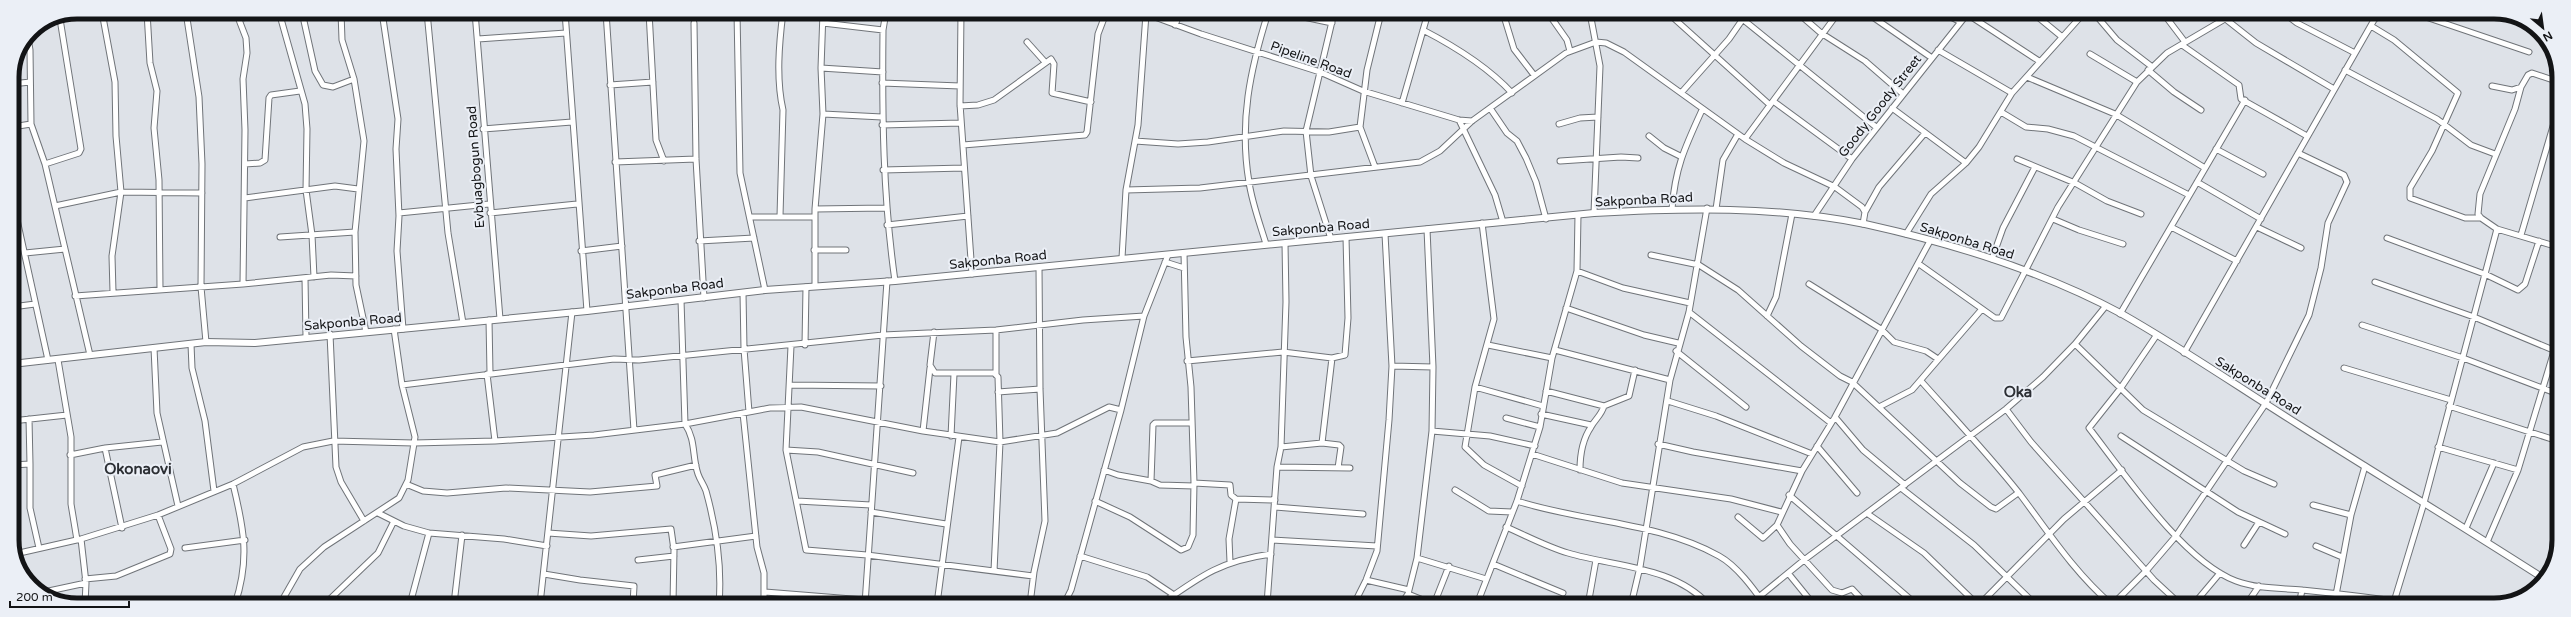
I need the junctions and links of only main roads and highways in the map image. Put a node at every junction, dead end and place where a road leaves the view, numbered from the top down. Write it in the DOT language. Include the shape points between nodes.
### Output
graph roads {
  1 [pos="19,363"];
  2 [pos="2540,576"];
  1 -- 2 [label="main road, Sakponba Road" via="206,342 255,343 586,311 743,292 972,274 1594,213 1707,208 1792,214 1863,224 1992,259 2120,314"];
}
